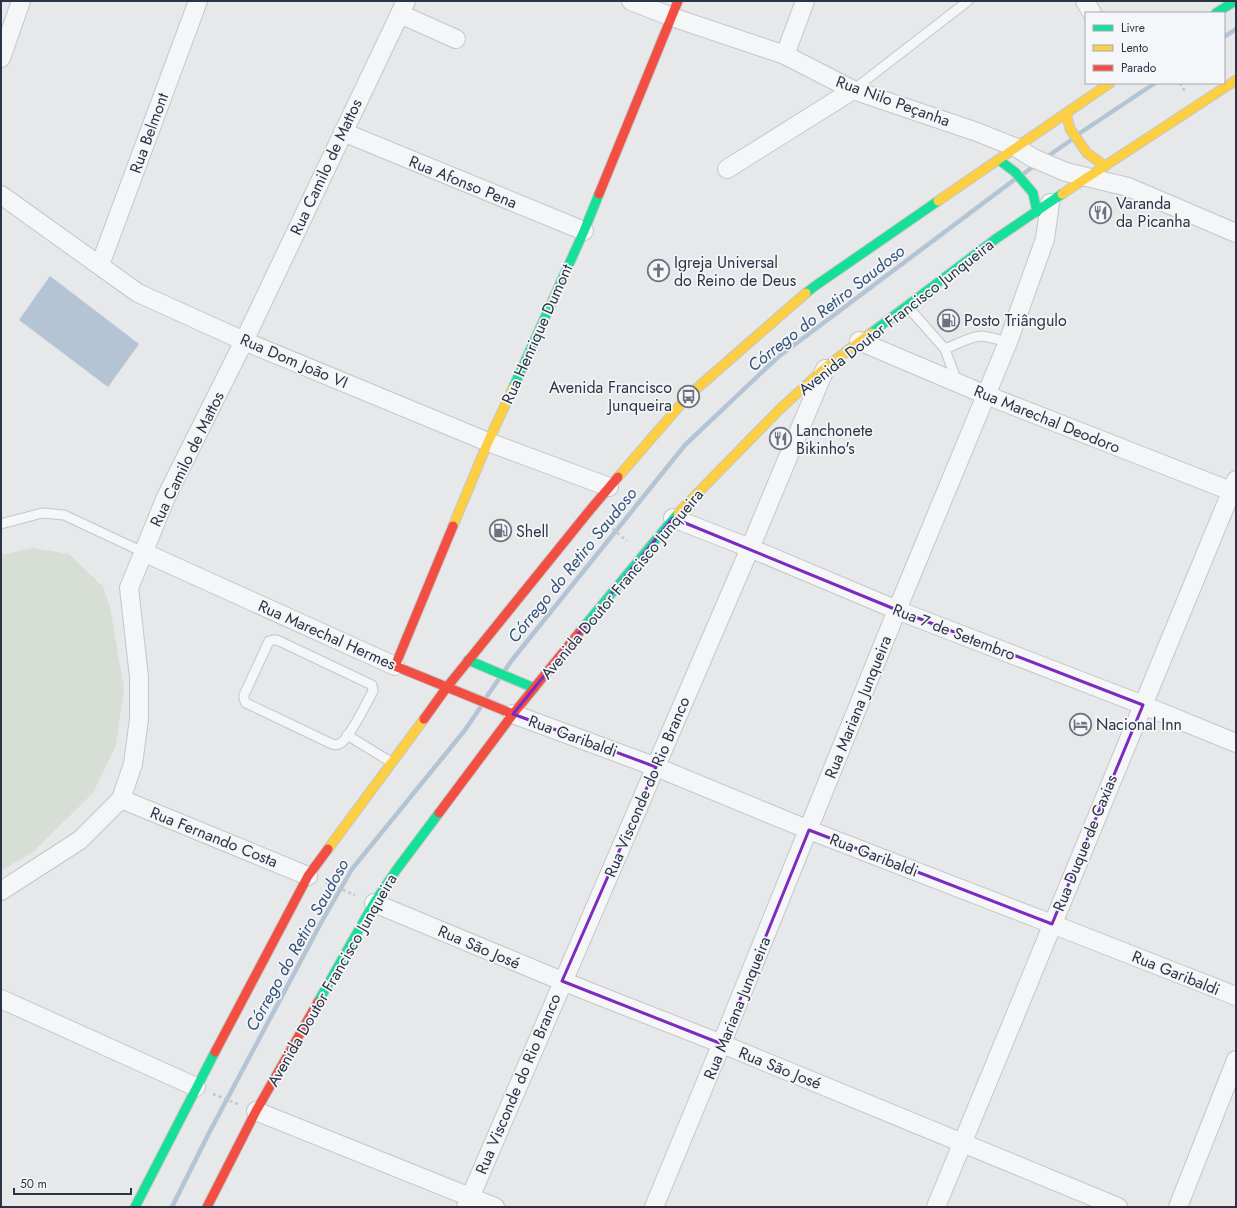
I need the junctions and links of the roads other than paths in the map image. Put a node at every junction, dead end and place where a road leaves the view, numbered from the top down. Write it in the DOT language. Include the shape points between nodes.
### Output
graph roads {
  1 [pos="22,1"];
  2 [pos="198,1"];
  3 [pos="631,1"];
  4 [pos="805,1"];
  5 [pos="968,1"];
  6 [pos="1085,1"];
  7 [pos="1235,1"];
  8 [pos="403,7"];
  9 [pos="675,9"];
  10 [pos="1091,12"];
  11 [pos="1218,12"];
  12 [pos="456,39"];
  13 [pos="785,55"];
  14 [pos="1,58"];
  15 [pos="1236,80"];
  16 [pos="1109,84"];
  17 [pos="853,90"];
  18 [pos="1066,113"];
  19 [pos="342,132"];
  20 [pos="1017,148"];
  21 [pos="999,160"];
  22 [pos="1105,166"];
  23 [pos="727,169"];
  24 [pos="1086,178"];
  25 [pos="1,195"];
  26 [pos="1043,208"];
  27 [pos="584,231"];
  28 [pos="1236,233"];
  29 [pos="100,265"];
  30 [pos="907,306"];
  31 [pos="244,341"];
  32 [pos="859,341"];
  33 [pos="1008,342"];
  34 [pos="945,349"];
  35 [pos="826,366"];
  36 [pos="958,383"];
  37 [pos="986,395"];
  38 [pos="488,442"];
  39 [pos="609,487"];
  40 [pos="1234,488"];
  41 [pos="673,518"];
  42 [pos="1,524"];
  43 [pos="750,548"];
  44 [pos="143,552"];
  45 [pos="897,610"];
  46 [pos="468,660"];
  47 [pos="395,666"];
  48 [pos="447,687"];
  49 [pos="534,688"];
  50 [pos="1143,705"];
  51 [pos="513,714"];
  52 [pos="347,735"];
  53 [pos="1236,743"];
  54 [pos="391,762"];
  55 [pos="656,767"];
  56 [pos="121,799"];
  57 [pos="809,830"];
  58 [pos="308,876"];
  59 [pos="1,891"];
  60 [pos="374,903"];
  61 [pos="1052,924"];
  62 [pos="562,981"];
  63 [pos="1236,996"];
  64 [pos="1,999"];
  65 [pos="722,1044"];
  66 [pos="1236,1060"];
  67 [pos="196,1087"];
  68 [pos="256,1111"];
  69 [pos="962,1143"];
  70 [pos="468,1202"];
  71 [pos="134,1207"];
  72 [pos="207,1207"];
  73 [pos="495,1207"];
  74 [pos="654,1207"];
  75 [pos="936,1207"];
  76 [pos="1118,1207"];
  77 [pos="1178,1207"];
  1 -- 14 [label="street"];
  2 -- 29 [label="street, Rua Belmont"];
  3 -- 9 [label="street, Rua Nilo Peçanha"];
  4 -- 13 [label="street"];
  5 -- 17 [label="lane"];
  6 -- 10 [label="street"];
  7 -- 11 [label="main road"];
  8 -- 12 [label="street"];
  8 -- 19 [label="street, Rua Camilo de Mattos"];
  9 -- 13 [label="street, Rua Nilo Peçanha"];
  9 -- 27 [label="main road, Rua Henrique Dumont"];
  13 -- 17 [label="street, Rua Nilo Peçanha"];
  15 -- 22 [label="main road, Avenida Doutor Francisco Junqueira"];
  16 -- 18 [label="main road"];
  17 -- 20 [label="street, Rua Nilo Peçanha" via="978,132"];
  17 -- 23 [label="street"];
  18 -- 20 [label="main road"];
  18 -- 22 [label="main road" via="1070,129 1088,153"];
  19 -- 27 [label="street, Rua Afonso Pena"];
  19 -- 31 [label="street, Rua Camilo de Mattos"];
  20 -- 21 [label="main road"];
  20 -- 24 [label="street, Rua Nilo Peçanha" via="1033,158"];
  21 -- 26 [label="main road" via="1015,172"];
  21 -- 39 [label="main road" via="815,286 688,396"];
  22 -- 24 [label="main road, Avenida Doutor Francisco Junqueira"];
  24 -- 26 [label="main road, Avenida Doutor Francisco Junqueira"];
  24 -- 28 [label="street, Rua Nilo Peçanha" via="1128,187"];
  25 -- 29 [label="street, Rua Dom João VI"];
  26 -- 30 [label="main road, Avenida Doutor Francisco Junqueira" via="997,238"];
  26 -- 33 [label="street, Rua Mariana Junqueira" via="1045,239"];
  27 -- 38 [label="main road, Rua Henrique Dumont"];
  29 -- 31 [label="street, Rua Dom João VI" via="138,292"];
  30 -- 32 [label="main road, Avenida Doutor Francisco Junqueira"];
  30 -- 34 [label="lane"];
  31 -- 38 [label="street, Rua Dom João VI"];
  31 -- 44 [label="street, Rua Camilo de Mattos" via="166,497"];
  32 -- 35 [label="main road, Avenida Doutor Francisco Junqueira"];
  32 -- 36 [label="street, Rua Marechal Deodoro"];
  33 -- 34 [label="lane" via="980,336"];
  33 -- 37 [label="street, Rua Mariana Junqueira"];
  34 -- 36 [label="lane"];
  35 -- 41 [label="main road, Avenida Doutor Francisco Junqueira"];
  35 -- 43 [label="street, Rua Visconde do Rio Branco"];
  36 -- 37 [label="street, Rua Marechal Deodoro"];
  37 -- 40 [label="street, Rua Marechal Deodoro"];
  37 -- 45 [label="street, Rua Mariana Junqueira"];
  38 -- 39 [label="street, Rua Dom João VI"];
  38 -- 47 [label="main road, Rua Henrique Dumont"];
  39 -- 46 [label="main road"];
  40 -- 50 [label="street, Rua Duque de Caxias"];
  41 -- 43 [label="street, Rua 7 de Setembro"];
  41 -- 49 [label="main road, Avenida Doutor Francisco Junqueira"];
  42 -- 44 [label="lane" via="42,513 64,515"];
  43 -- 45 [label="street, Rua 7 de Setembro"];
  43 -- 55 [label="street, Rua Visconde do Rio Branco"];
  44 -- 47 [label="street, Rua Marechal Hermes"];
  44 -- 56 [label="street, Rua Camilo de Mattos" via="129,588 139,677 139,718 133,764"];
  45 -- 50 [label="street, Rua 7 de Setembro"];
  45 -- 57 [label="street, Rua Mariana Junqueira"];
  46 -- 48 [label="main road"];
  46 -- 49 [label="main road"];
  47 -- 48 [label="main road, Rua Marechal Hermes"];
  48 -- 51 [label="main road, Rua Marechal Hermes"];
  48 -- 54 [label="main road"];
  49 -- 51 [label="main road, Avenida Doutor Francisco Junqueira"];
  50 -- 53 [label="street, Rua 7 de Setembro"];
  50 -- 61 [label="street, Rua Duque de Caxias"];
  51 -- 55 [label="street, Rua Garibaldi"];
  51 -- 60 [label="main road, Avenida Doutor Francisco Junqueira"];
  52 -- 52 [label="lane" via="373,692 372,685 277,640 269,641 244,695 246,703 332,744 341,743"];
  52 -- 54 [label="lane"];
  54 -- 58 [label="main road"];
  55 -- 57 [label="street, Rua Garibaldi"];
  55 -- 62 [label="street, Rua Visconde do Rio Branco"];
  56 -- 58 [label="street, Rua Fernando Costa"];
  56 -- 59 [label="street, Rua Camilo de Mattos" via="80,840"];
  57 -- 61 [label="street, Rua Garibaldi"];
  57 -- 65 [label="street, Rua Mariana Junqueira"];
  58 -- 67 [label="main road"];
  60 -- 62 [label="street, Rua São José"];
  60 -- 68 [label="main road, Avenida Doutor Francisco Junqueira"];
  61 -- 63 [label="street, Rua Garibaldi"];
  61 -- 69 [label="street, Rua Duque de Caxias"];
  62 -- 65 [label="street, Rua São José"];
  62 -- 70 [label="street, Rua Visconde do Rio Branco"];
  64 -- 67 [label="street"];
  65 -- 69 [label="street, Rua São José"];
  65 -- 74 [label="street, Rua Mariana Junqueira"];
  66 -- 77 [label="street"];
  67 -- 71 [label="main road"];
  68 -- 70 [label="street"];
  68 -- 72 [label="main road, Avenida Doutor Francisco Junqueira"];
  69 -- 75 [label="street, Rua Duque de Caxias"];
  69 -- 76 [label="street, Rua São José"];
  70 -- 73 [label="street"];
}
